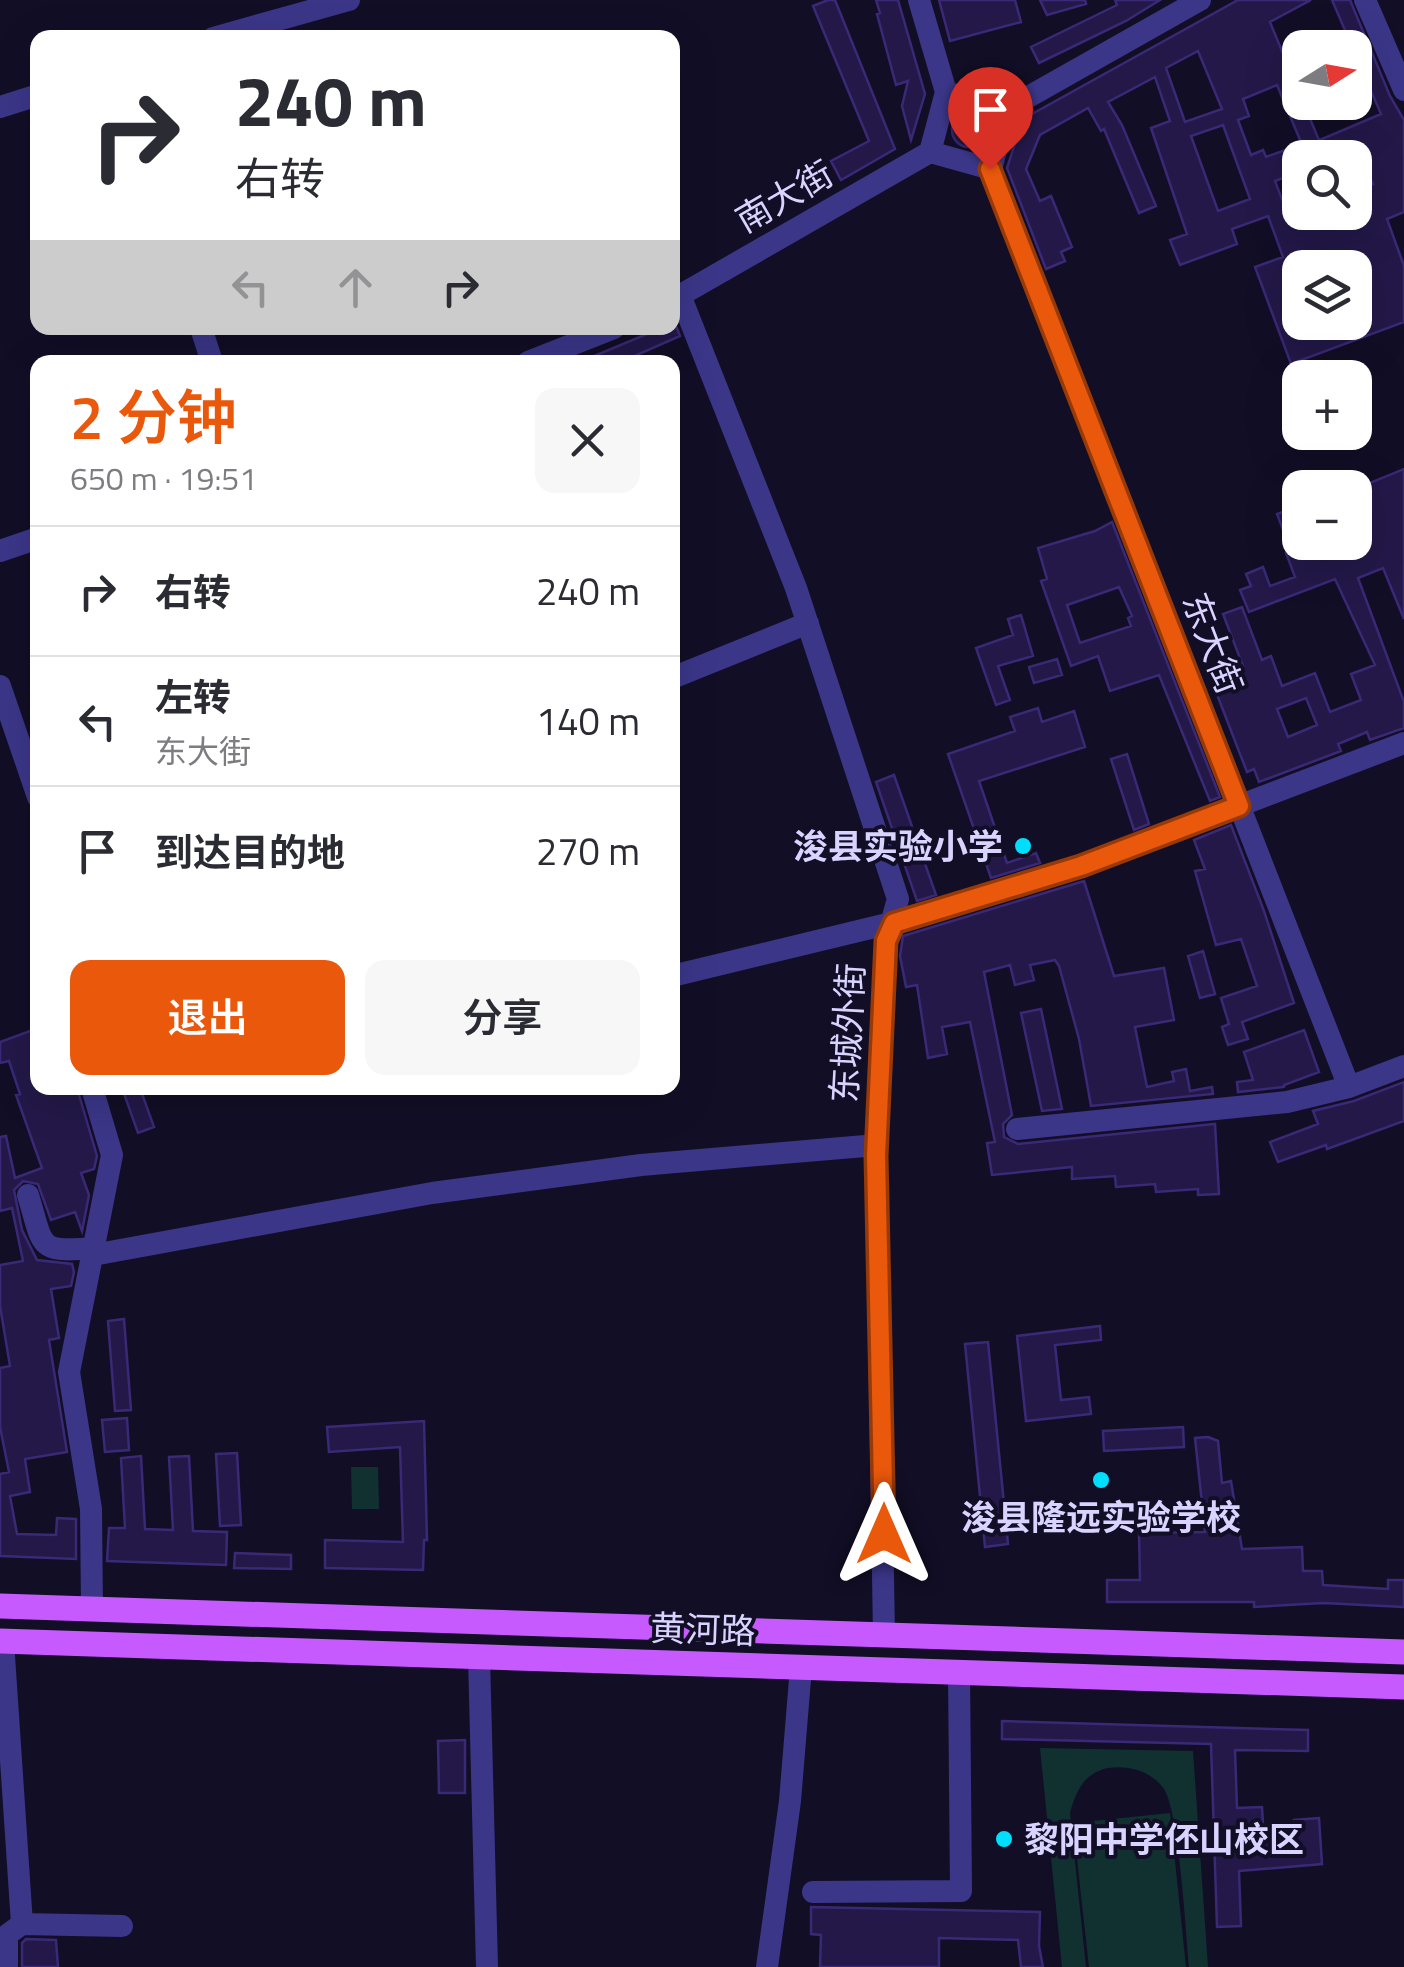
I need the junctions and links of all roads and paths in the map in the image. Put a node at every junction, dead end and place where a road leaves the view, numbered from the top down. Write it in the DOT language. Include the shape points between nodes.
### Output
graph roads {
  1 [pos="345,0"];
  2 [pos="919,0"];
  3 [pos="1200,0"];
  4 [pos="1365,0"];
  5 [pos="241,30"];
  6 [pos="1404,90"];
  7 [pos="946,92"];
  8 [pos="30,98"];
  9 [pos="0,108"];
  10 [pos="1007,108"];
  11 [pos="930,152"];
  12 [pos="990,169"];
  13 [pos="680,295"];
  14 [pos="680,307"];
  15 [pos="596,335"];
  16 [pos="546,355"];
  17 [pos="30,541"];
  18 [pos="0,551"];
  19 [pos="808,624"];
  20 [pos="680,675"];
  21 [pos="0,686"];
  22 [pos="1404,744"];
  23 [pos="30,774"];
  24 [pos="1239,806"];
  25 [pos="894,923"];
  26 [pos="680,974"];
  27 [pos="1404,1066"];
  28 [pos="1349,1087"];
  29 [pos="94,1095"];
  30 [pos="1017,1129"];
  31 [pos="877,1144"];
  32 [pos="28,1195"];
  33 [pos="94,1252"];
  34 [pos="0,1606"];
  35 [pos="92,1609"];
  36 [pos="884,1635"];
  37 [pos="2,1641"];
  38 [pos="1404,1652"];
  39 [pos="478,1657"];
  40 [pos="800,1667"];
  41 [pos="959,1672"];
  42 [pos="1404,1688"];
  43 [pos="813,1892"];
  44 [pos="22,1924"];
  45 [pos="122,1926"];
  46 [pos="7,1967"];
  47 [pos="487,1967"];
  48 [pos="767,1967"];
  1 -- 5 [label="street"];
  2 -- 7 [label="street"];
  3 -- 10 [label="street"];
  4 -- 6 [label="street"];
  7 -- 10 [label="street"];
  7 -- 11 [label="street"];
  8 -- 9 [label="street"];
  10 -- 12 [label="street"];
  11 -- 12 [label="street"];
  11 -- 13 [label="street, 南大街"];
  12 -- 24 [label="street, 东大街"];
  14 -- 19 [label="street, 东城外街"];
  15 -- 16 [label="street"];
  17 -- 18 [label="street"];
  19 -- 20 [label="street"];
  19 -- 25 [label="street, 东城外街" via="896,889"];
  21 -- 23 [label="street"];
  22 -- 24 [label="street"];
  24 -- 25 [label="street" via="1081,866"];
  24 -- 28 [label="street, 东大街"];
  25 -- 26 [label="street"];
  25 -- 31 [label="street, 东城外街" via="886,941"];
  27 -- 28 [label="street"];
  28 -- 30 [label="street" via="1288,1102"];
  29 -- 33 [label="street" via="112,1148"];
  31 -- 33 [label="street" via="432,1193"];
  31 -- 36 [label="street, 东城外街"];
  32 -- 33 [label="street" via="49,1248"];
  33 -- 35 [label="street" via="69,1372 92,1509"];
  34 -- 35 [label="main road, 黄河路"];
  35 -- 36 [label="main road, 黄河路"];
  36 -- 38 [label="main road, 黄河路"];
  37 -- 39 [label="main road, 黄河路"];
  37 -- 44 [label="street"];
  39 -- 40 [label="main road, 黄河路"];
  39 -- 47 [label="street"];
  40 -- 41 [label="main road, 黄河路"];
  40 -- 48 [label="street"];
  41 -- 42 [label="main road, 黄河路"];
  41 -- 43 [label="street" via="961,1891"];
  44 -- 45 [label="street"];
  44 -- 46 [label="street" via="7,1934"];
}
